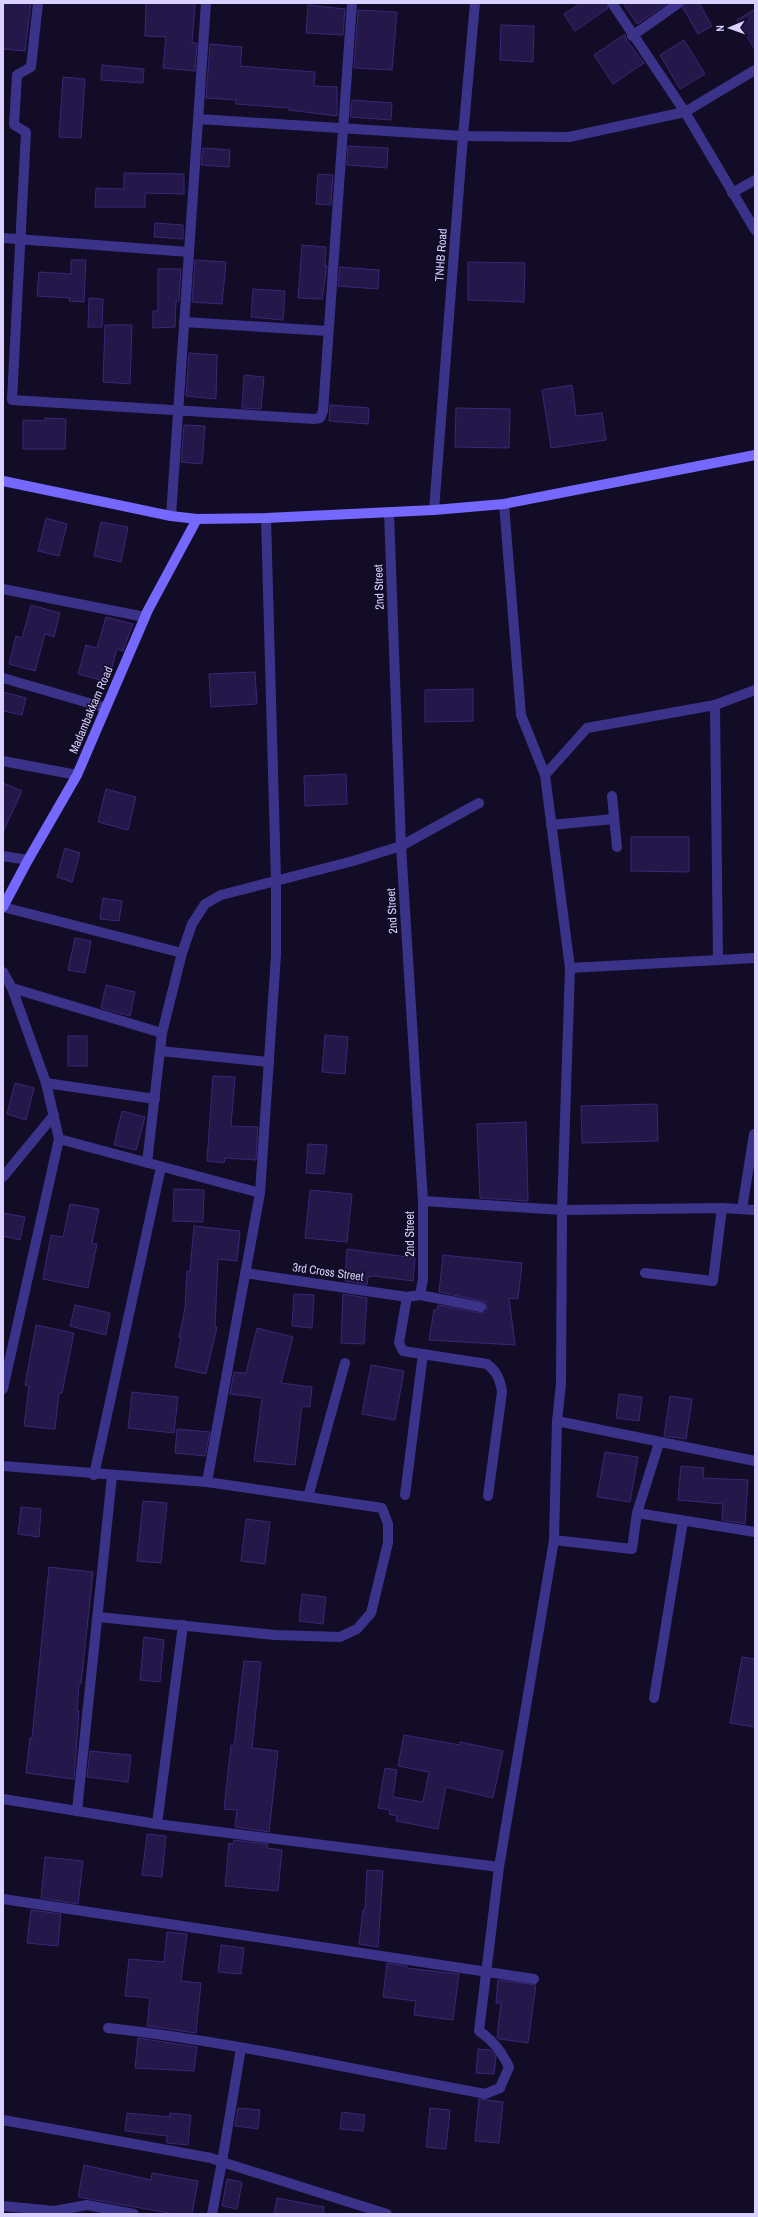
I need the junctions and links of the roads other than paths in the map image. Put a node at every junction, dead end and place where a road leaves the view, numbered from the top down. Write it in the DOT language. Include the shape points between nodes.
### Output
graph roads {
  1 [pos="38,3"];
  2 [pos="206,3"];
  3 [pos="352,3"];
  4 [pos="475,3"];
  5 [pos="612,3"];
  6 [pos="679,3"];
  7 [pos="632,36"];
  8 [pos="755,70"];
  9 [pos="686,112"];
  10 [pos="198,119"];
  11 [pos="343,129"];
  12 [pos="463,136"];
  13 [pos="755,180"];
  14 [pos="732,193"];
  15 [pos="755,230"];
  16 [pos="3,238"];
  17 [pos="21,240"];
  18 [pos="189,252"];
  19 [pos="184,322"];
  20 [pos="328,331"];
  21 [pos="178,412"];
  22 [pos="755,455"];
  23 [pos="3,481"];
  24 [pos="504,504"];
  25 [pos="434,510"];
  26 [pos="389,512"];
  27 [pos="171,516"];
  28 [pos="266,518"];
  29 [pos="197,519"];
  30 [pos="3,589"];
  31 [pos="145,617"];
  32 [pos="3,678"];
  33 [pos="755,690"];
  34 [pos="715,705"];
  35 [pos="106,708"];
  36 [pos="3,761"];
  37 [pos="77,775"];
  38 [pos="545,775"];
  39 [pos="612,796"];
  40 [pos="479,804"];
  41 [pos="614,819"];
  42 [pos="551,825"];
  43 [pos="401,846"];
  44 [pos="616,847"];
  45 [pos="3,856"];
  46 [pos="28,860"];
  47 [pos="276,880"];
  48 [pos="3,907"];
  49 [pos="182,953"];
  50 [pos="755,958"];
  51 [pos="718,959"];
  52 [pos="570,968"];
  53 [pos="3,972"];
  54 [pos="12,988"];
  55 [pos="162,1033"];
  56 [pos="160,1051"];
  57 [pos="269,1062"];
  58 [pos="46,1084"];
  59 [pos="155,1099"];
  60 [pos="54,1115"];
  61 [pos="754,1134"];
  62 [pos="59,1139"];
  63 [pos="147,1163"];
  64 [pos="161,1166"];
  65 [pos="3,1177"];
  66 [pos="260,1193"];
  67 [pos="422,1202"];
  68 [pos="722,1208"];
  69 [pos="742,1209"];
  70 [pos="562,1210"];
  71 [pos="755,1210"];
  72 [pos="245,1273"];
  73 [pos="645,1273"];
  74 [pos="420,1295"];
  75 [pos="407,1297"];
  76 [pos="481,1307"];
  77 [pos="423,1354"];
  78 [pos="345,1363"];
  79 [pos="3,1389"];
  80 [pos="557,1421"];
  81 [pos="659,1443"];
  82 [pos="755,1461"];
  83 [pos="3,1466"];
  84 [pos="94,1475"];
  85 [pos="112,1476"];
  86 [pos="207,1482"];
  87 [pos="405,1495"];
  88 [pos="488,1496"];
  89 [pos="308,1497"];
  90 [pos="637,1513"];
  91 [pos="683,1521"];
  92 [pos="755,1532"];
  93 [pos="554,1540"];
  94 [pos="98,1617"];
  95 [pos="183,1625"];
  96 [pos="654,1698"];
  97 [pos="3,1800"];
  98 [pos="77,1811"];
  99 [pos="157,1824"];
  100 [pos="500,1867"];
  101 [pos="3,1899"];
  102 [pos="485,1972"];
  103 [pos="534,1979"];
  104 [pos="108,2028"];
  105 [pos="241,2048"];
  106 [pos="3,2120"];
  107 [pos="222,2162"];
  108 [pos="3,2206"];
  109 [pos="134,2214"];
  110 [pos="212,2214"];
  111 [pos="387,2214"];
  1 -- 17 [label="street" via="31,67 16,75 14,126 26,132"];
  2 -- 10 [label="street"];
  3 -- 11 [label="street"];
  4 -- 12 [label="street, TNHB Road"];
  5 -- 7 [label="street"];
  6 -- 7 [label="street"];
  7 -- 9 [label="street"];
  8 -- 9 [label="street"];
  9 -- 12 [label="street" via="569,137"];
  9 -- 14 [label="street"];
  10 -- 11 [label="street"];
  10 -- 18 [label="street"];
  11 -- 12 [label="street"];
  11 -- 20 [label="street"];
  12 -- 25 [label="street, TNHB Road"];
  13 -- 14 [label="street"];
  14 -- 15 [label="street"];
  16 -- 17 [label="street"];
  17 -- 18 [label="street"];
  17 -- 21 [label="street" via="12,400"];
  18 -- 19 [label="street"];
  19 -- 20 [label="street"];
  19 -- 21 [label="street"];
  20 -- 21 [label="street" via="322,411 318,419"];
  21 -- 27 [label="street"];
  22 -- 24 [label="street"];
  23 -- 27 [label="street"];
  24 -- 25 [label="street"];
  24 -- 38 [label="street" via="520,715"];
  25 -- 26 [label="street"];
  26 -- 28 [label="street"];
  26 -- 43 [label="street, 2nd Street"];
  27 -- 29 [label="street"];
  28 -- 29 [label="street"];
  28 -- 47 [label="street"];
  29 -- 31 [label="street, Madambakkam Road"];
  30 -- 31 [label="street"];
  31 -- 35 [label="street, Madambakkam Road"];
  32 -- 35 [label="street"];
  33 -- 34 [label="street"];
  34 -- 38 [label="street" via="587,728"];
  34 -- 51 [label="street"];
  35 -- 37 [label="street, Madambakkam Road"];
  36 -- 37 [label="street"];
  37 -- 46 [label="street, Madambakkam Road"];
  38 -- 42 [label="street"];
  39 -- 41 [label="street"];
  40 -- 43 [label="street"];
  41 -- 42 [label="street"];
  41 -- 44 [label="street"];
  42 -- 52 [label="street"];
  43 -- 47 [label="street"];
  43 -- 67 [label="street, 2nd Street"];
  45 -- 46 [label="street"];
  46 -- 48 [label="street, Madambakkam Road"];
  47 -- 49 [label="street" via="222,896 205,904 192,924"];
  47 -- 57 [label="street" via="276,955"];
  48 -- 49 [label="street"];
  49 -- 55 [label="street"];
  50 -- 51 [label="street"];
  51 -- 52 [label="street"];
  52 -- 70 [label="street"];
  53 -- 54 [label="street"];
  54 -- 55 [label="street"];
  54 -- 58 [label="street"];
  55 -- 56 [label="street"];
  56 -- 57 [label="street"];
  56 -- 59 [label="street"];
  57 -- 66 [label="street"];
  58 -- 59 [label="street"];
  58 -- 60 [label="street"];
  59 -- 63 [label="street"];
  60 -- 62 [label="street"];
  60 -- 65 [label="street"];
  61 -- 69 [label="street"];
  62 -- 63 [label="street"];
  62 -- 79 [label="street"];
  63 -- 64 [label="street"];
  64 -- 66 [label="street"];
  64 -- 84 [label="street"];
  66 -- 72 [label="street"];
  67 -- 70 [label="street"];
  67 -- 74 [label="street, 2nd Street" via="423,1278"];
  68 -- 69 [label="street"];
  68 -- 70 [label="street"];
  68 -- 73 [label="street" via="712,1281"];
  69 -- 71 [label="street"];
  70 -- 80 [label="street" via="561,1384"];
  72 -- 75 [label="street, 3rd Cross Street"];
  72 -- 86 [label="street"];
  74 -- 75 [label="street"];
  74 -- 76 [label="street"];
  75 -- 77 [label="street" via="400,1348"];
  77 -- 87 [label="street"];
  77 -- 88 [label="street" via="487,1364 496,1370 502,1392"];
  78 -- 89 [label="street"];
  80 -- 81 [label="street"];
  80 -- 93 [label="street"];
  81 -- 82 [label="street"];
  81 -- 90 [label="street"];
  83 -- 84 [label="street"];
  84 -- 85 [label="street"];
  85 -- 86 [label="street"];
  85 -- 94 [label="street"];
  86 -- 89 [label="street"];
  89 -- 95 [label="street" via="382,1508 388,1524 388,1543 372,1613 358,1629 340,1637 275,1635"];
  90 -- 91 [label="street"];
  90 -- 93 [label="street" via="632,1549"];
  91 -- 92 [label="street"];
  91 -- 96 [label="street"];
  93 -- 100 [label="street"];
  94 -- 95 [label="street"];
  94 -- 98 [label="street"];
  95 -- 99 [label="street"];
  97 -- 98 [label="street"];
  98 -- 99 [label="street"];
  99 -- 100 [label="street"];
  100 -- 102 [label="street"];
  101 -- 102 [label="street"];
  102 -- 103 [label="street"];
  102 -- 105 [label="street" via="479,2031 490,2038 509,2067 500,2088 486,2094"];
  104 -- 105 [label="street"];
  105 -- 107 [label="street"];
  106 -- 107 [label="street" via="204,2156"];
  107 -- 110 [label="street"];
  107 -- 111 [label="street"];
  108 -- 109 [label="street" via="54,2211 87,2205"];
}
